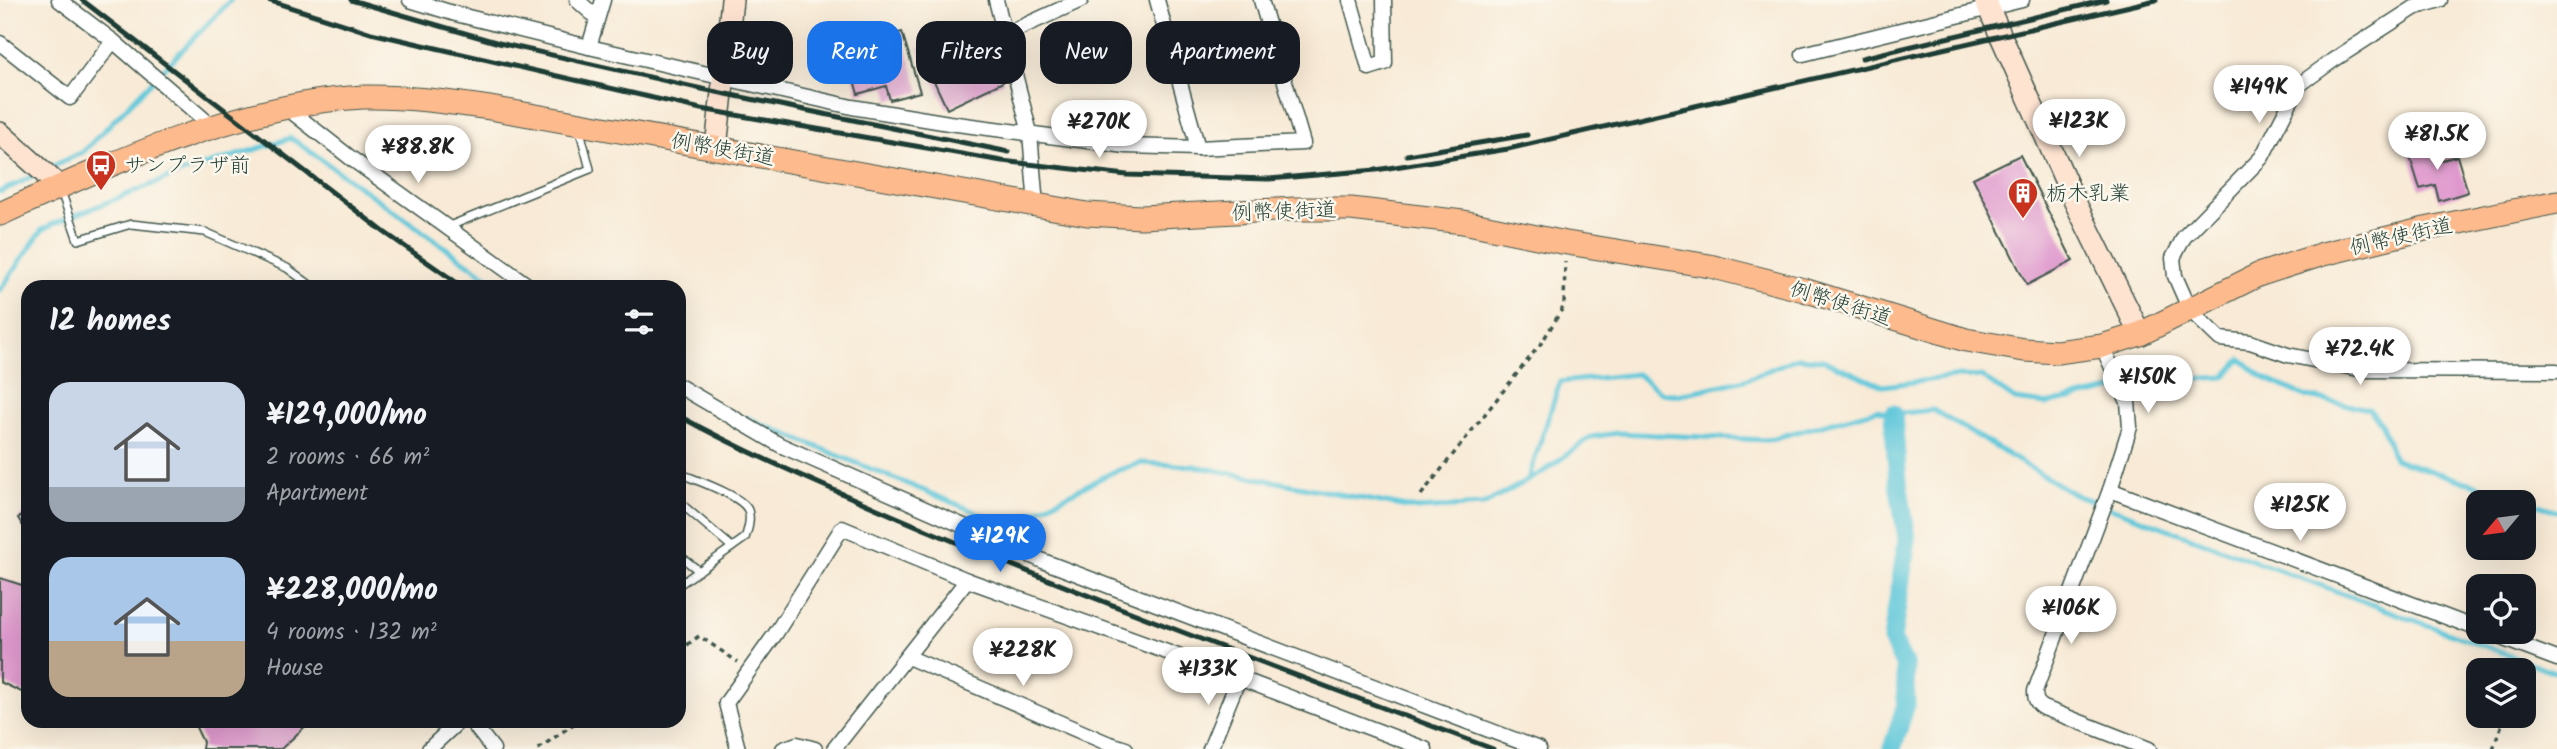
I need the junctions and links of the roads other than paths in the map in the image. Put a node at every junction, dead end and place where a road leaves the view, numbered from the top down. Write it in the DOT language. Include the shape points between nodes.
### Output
graph roads {
  1 [pos="59,0"];
  2 [pos="410,0"];
  3 [pos="577,0"];
  4 [pos="603,0"];
  5 [pos="732,0"];
  6 [pos="996,0"];
  7 [pos="1081,0"];
  8 [pos="1157,0"];
  9 [pos="1261,0"];
  10 [pos="1350,0"];
  11 [pos="1384,0"];
  12 [pos="2022,0"];
  13 [pos="2441,0"];
  14 [pos="1987,4"];
  15 [pos="454,7"];
  16 [pos="597,18"];
  17 [pos="730,21"];
  18 [pos="1002,21"];
  19 [pos="1026,25"];
  20 [pos="113,41"];
  21 [pos="0,43"];
  22 [pos="589,47"];
  23 [pos="1803,54"];
  24 [pos="707,74"];
  25 [pos="723,84"];
  26 [pos="750,84"];
  27 [pos="1018,84"];
  28 [pos="286,107"];
  29 [pos="578,124"];
  30 [pos="214,128"];
  31 [pos="0,133"];
  32 [pos="1030,133"];
  33 [pos="716,148"];
  34 [pos="1198,148"];
  35 [pos="60,187"];
  36 [pos="2557,202"];
  37 [pos="1037,206"];
  38 [pos="0,214"];
  39 [pos="446,227"];
  40 [pos="303,280"];
  41 [pos="520,280"];
  42 [pos="2190,310"];
  43 [pos="2140,334"];
  44 [pos="2102,346"];
  45 [pos="2557,371"];
  46 [pos="686,390"];
  47 [pos="686,476"];
  48 [pos="2110,490"];
  49 [pos="686,508"];
  50 [pos="732,547"];
  51 [pos="686,561"];
  52 [pos="699,571"];
  53 [pos="686,580"];
  54 [pos="967,580"];
  55 [pos="2466,624"];
  56 [pos="2517,644"];
  57 [pos="908,657"];
  58 [pos="2557,659"];
  59 [pos="1239,678"];
  60 [pos="452,728"];
  61 [pos="477,728"];
  62 [pos="1106,747"];
  63 [pos="429,749"];
  64 [pos="494,749"];
  65 [pos="738,749"];
  66 [pos="783,749"];
  67 [pos="815,749"];
  68 [pos="834,749"];
  69 [pos="1126,749"];
  70 [pos="1210,749"];
  71 [pos="1425,749"];
  72 [pos="1539,749"];
  73 [pos="2150,749"];
  1 -- 20 [label="street"];
  2 -- 15 [label="street"];
  3 -- 16 [label="street"];
  4 -- 16 [label="street"];
  5 -- 17 [label="street"];
  6 -- 18 [label="street"];
  7 -- 19 [label="street"];
  8 -- 34 [label="street"];
  9 -- 34 [label="street" via="1303,143"];
  10 -- 11 [label="street" via="1370,68 1385,63"];
  12 -- 14 [label="street"];
  13 -- 42 [label="street" via="2414,8 2300,85 2262,157 2184,237 2173,258 2175,276"];
  14 -- 23 [label="street"];
  14 -- 43 [label="street" via="2074,200"];
  15 -- 22 [label="street"];
  16 -- 22 [label="street"];
  20 -- 21 [label="street" via="70,98"];
  20 -- 30 [label="street"];
  22 -- 24 [label="street"];
  25 -- 33 [label="street"];
  26 -- 32 [label="street" via="852,107"];
  27 -- 32 [label="street"];
  28 -- 29 [label="main road, 例幣使街道" via="362,97 410,97"];
  28 -- 30 [label="main road, 例幣使街道"];
  28 -- 39 [label="street"];
  29 -- 33 [label="main road, 例幣使街道"];
  29 -- 39 [label="lane" via="590,169"];
  30 -- 35 [label="main road, 例幣使街道"];
  31 -- 35 [label="street"];
  32 -- 34 [label="street" via="1126,146"];
  32 -- 37 [label="street"];
  33 -- 37 [label="main road, 例幣使街道"];
  35 -- 38 [label="main road, 例幣使街道"];
  35 -- 40 [label="lane" via="78,240 131,224 205,232 287,268"];
  36 -- 42 [label="main road, 例幣使街道" via="2311,257 2258,275"];
  37 -- 44 [label="main road, 例幣使街道" via="1087,215 1142,217 1351,209 1463,222 1710,266 1966,340 2057,352"];
  39 -- 41 [label="street"];
  42 -- 43 [label="main road, 例幣使街道"];
  42 -- 45 [label="street" via="2220,340 2250,342 2288,355 2364,370"];
  43 -- 44 [label="main road, 例幣使街道"];
  44 -- 48 [label="street" via="2130,413 2130,428"];
  46 -- 72 [label="street" via="780,445 1044,561"];
  47 -- 50 [label="lane" via="739,500 748,511 745,538"];
  48 -- 55 [label="street"];
  48 -- 73 [label="street" via="2035,699 2044,708"];
  49 -- 50 [label="lane"];
  50 -- 52 [label="lane"];
  51 -- 52 [label="lane"];
  52 -- 53 [label="lane"];
  54 -- 57 [label="street"];
  54 -- 59 [label="street"];
  54 -- 65 [label="street" via="842,528 726,703"];
  56 -- 58 [label="street"];
  57 -- 62 [label="street"];
  57 -- 68 [label="street"];
  59 -- 70 [label="street"];
  59 -- 71 [label="street"];
  60 -- 63 [label="street"];
  61 -- 64 [label="street"];
  62 -- 69 [label="street"];
  66 -- 67 [label="street" via="797,744"];
}
